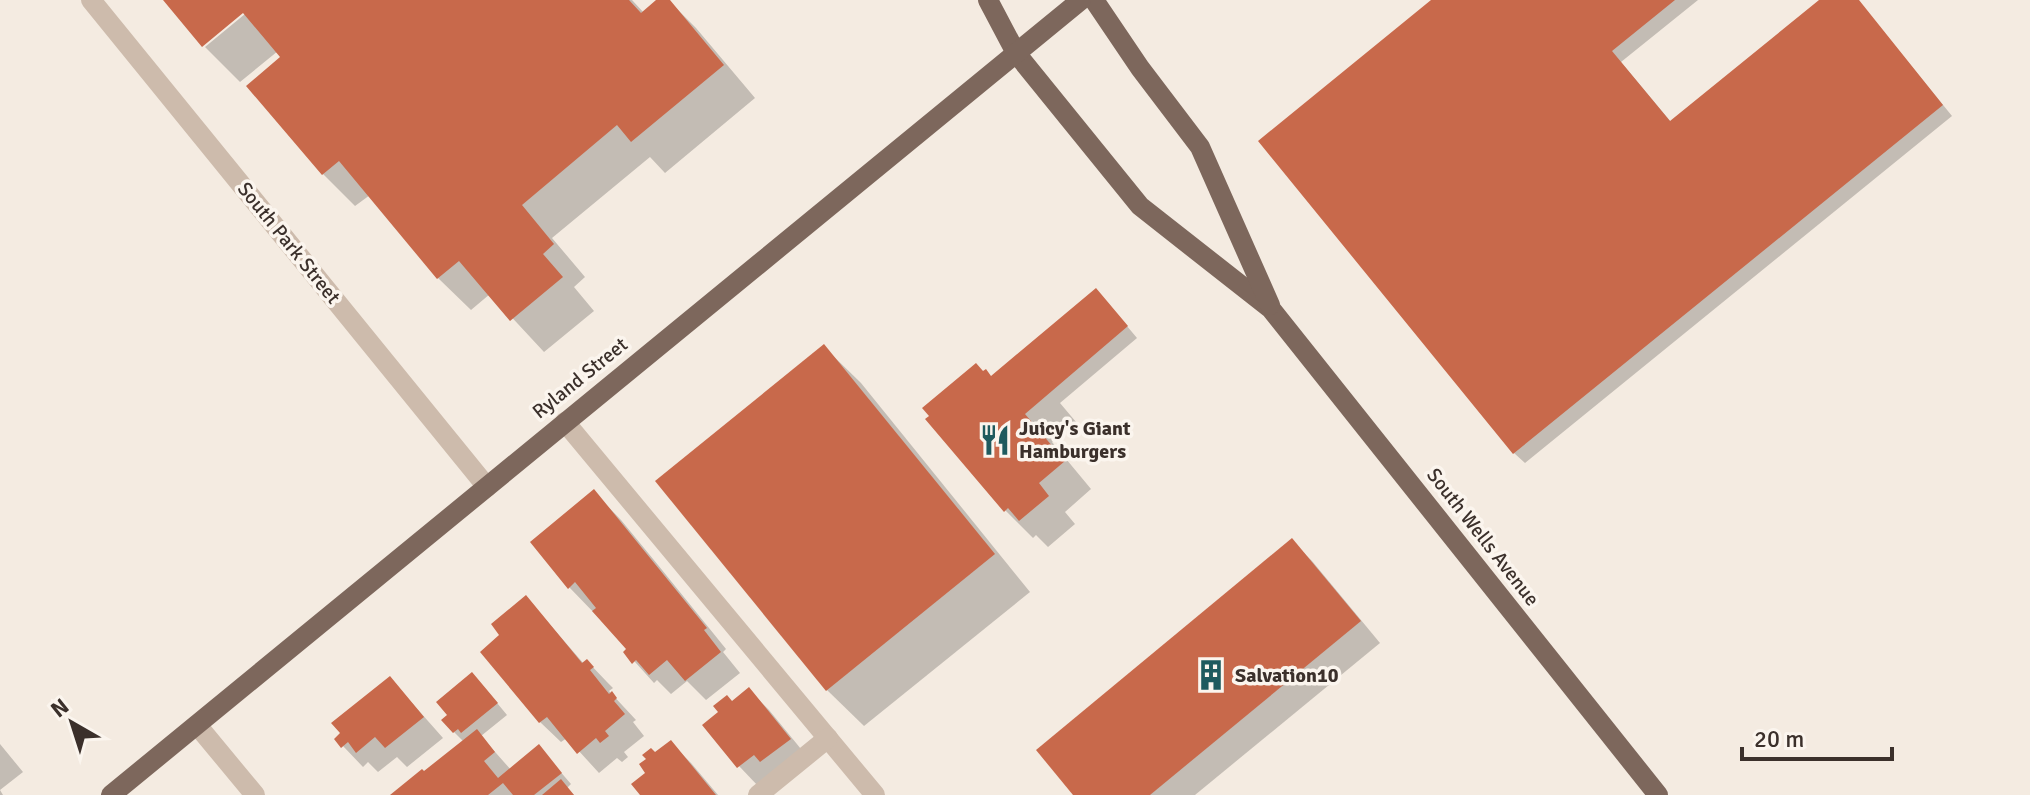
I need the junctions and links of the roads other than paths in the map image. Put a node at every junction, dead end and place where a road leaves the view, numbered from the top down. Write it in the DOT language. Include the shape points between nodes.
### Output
graph roads {
  1 [pos="91,0"];
  2 [pos="988,0"];
  3 [pos="1081,0"];
  4 [pos="1094,0"];
  5 [pos="1016,53"];
  6 [pos="1271,309"];
  7 [pos="565,422"];
  8 [pos="487,487"];
  9 [pos="197,725"];
  10 [pos="828,738"];
  11 [pos="111,795"];
  12 [pos="255,795"];
  13 [pos="758,795"];
  14 [pos="875,795"];
  15 [pos="1658,795"];
  1 -- 8 [label="street, South Park Street"];
  2 -- 5 [label="main road, South Wells Avenue"];
  3 -- 5 [label="main road, Ryland Street"];
  4 -- 6 [label="main road, South Wells Avenue" via="1200,147"];
  5 -- 6 [label="main road, South Wells Avenue" via="1140,206"];
  5 -- 7 [label="main road, Ryland Street"];
  6 -- 15 [label="main road, South Wells Avenue"];
  7 -- 8 [label="main road, Ryland Street"];
  7 -- 10 [label="street"];
  8 -- 9 [label="main road, Ryland Street"];
  9 -- 11 [label="main road, Ryland Street"];
  9 -- 12 [label="street"];
  10 -- 13 [label="street"];
  10 -- 14 [label="street"];
}
